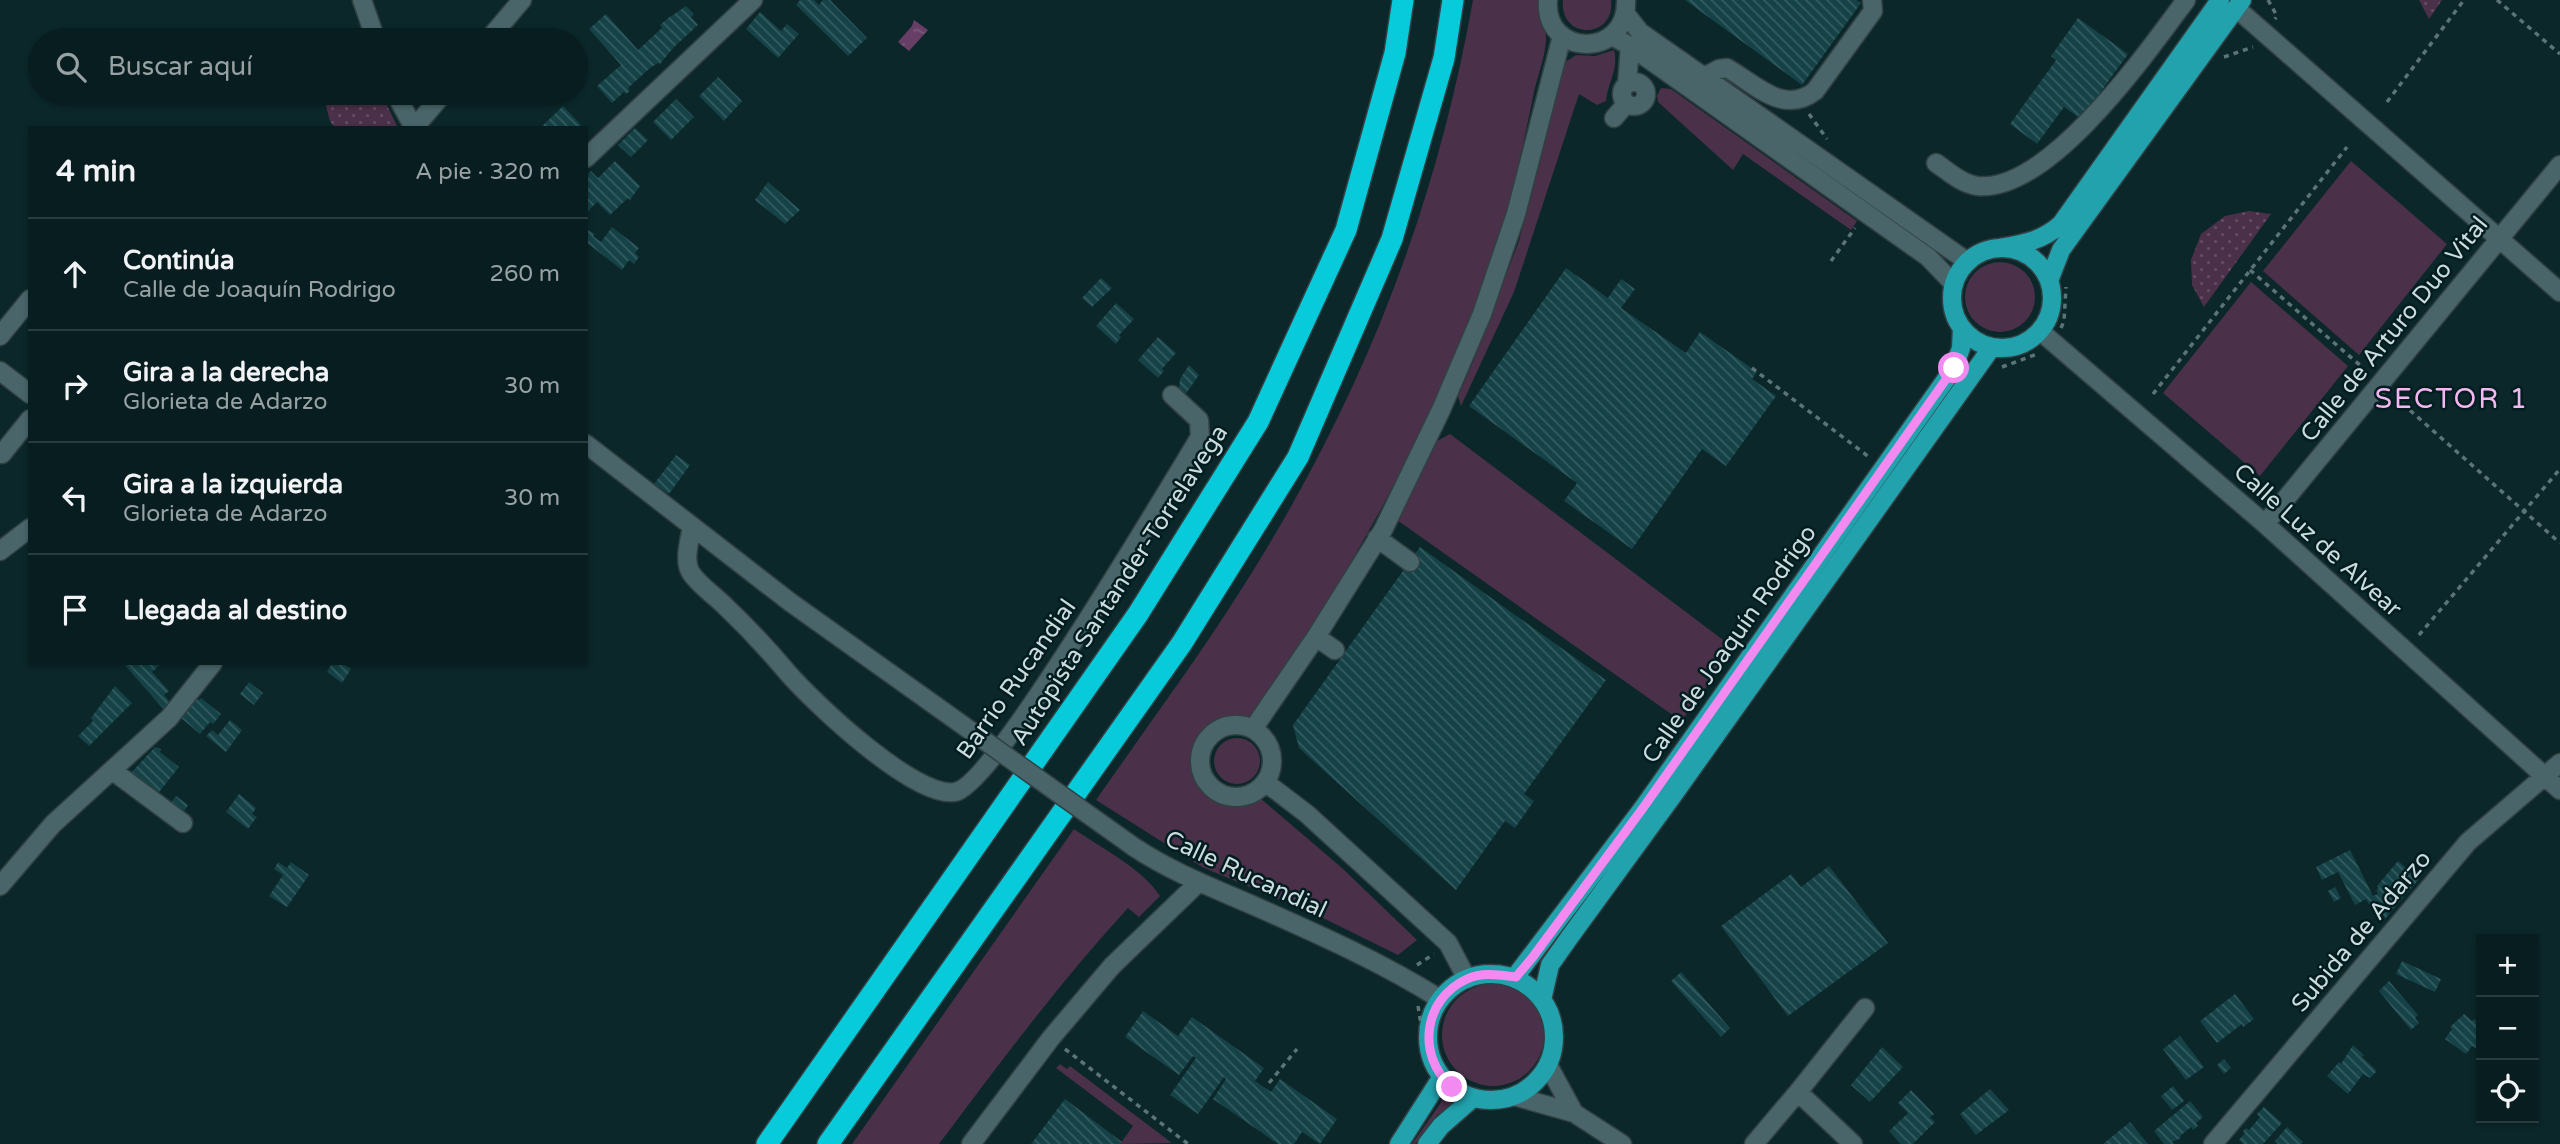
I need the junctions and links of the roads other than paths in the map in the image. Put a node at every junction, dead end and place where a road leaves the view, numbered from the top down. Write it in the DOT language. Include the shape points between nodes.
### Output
graph roads {
  1 [pos="362,0"];
  2 [pos="522,0"];
  3 [pos="753,0"];
  4 [pos="1403,0"];
  5 [pos="1453,0"];
  6 [pos="1548,0"];
  7 [pos="1872,0"];
  8 [pos="2186,0"];
  9 [pos="2233,3"];
  10 [pos="1626,7"];
  11 [pos="372,28"];
  12 [pos="498,28"];
  13 [pos="1562,36"];
  14 [pos="1612,36"];
  15 [pos="1630,46"];
  16 [pos="1668,74"];
  17 [pos="1704,77"];
  18 [pos="1627,84"];
  19 [pos="1645,90"];
  20 [pos="1626,104"];
  21 [pos="402,105"];
  22 [pos="434,105"];
  23 [pos="1614,118"];
  24 [pos="413,126"];
  25 [pos="416,126"];
  26 [pos="588,156"];
  27 [pos="1936,163"];
  28 [pos="2560,165"];
  29 [pos="2501,238"];
  30 [pos="1999,248"];
  31 [pos="1968,262"];
  32 [pos="2049,281"];
  33 [pos="1953,283"];
  34 [pos="2560,292"];
  35 [pos="28,301"];
  36 [pos="1962,328"];
  37 [pos="2039,331"];
  38 [pos="0,336"];
  39 [pos="1992,347"];
  40 [pos="0,370"];
  41 [pos="28,392"];
  42 [pos="1172,395"];
  43 [pos="28,422"];
  44 [pos="588,446"];
  45 [pos="2,454"];
  46 [pos="2265,524"];
  47 [pos="692,526"];
  48 [pos="28,531"];
  49 [pos="1377,538"];
  50 [pos="3,547"];
  51 [pos="1410,562"];
  52 [pos="1316,638"];
  53 [pos="1335,650"];
  54 [pos="211,665"];
  55 [pos="1253,729"];
  56 [pos="971,731"];
  57 [pos="2560,763"];
  58 [pos="113,772"];
  59 [pos="2544,775"];
  60 [pos="1265,782"];
  61 [pos="2560,790"];
  62 [pos="183,823"];
  63 [pos="1198,883"];
  64 [pos="0,886"];
  65 [pos="1516,977"];
  66 [pos="1467,979"];
  67 [pos="1440,999"];
  68 [pos="1542,1000"];
  69 [pos="1865,1008"];
  70 [pos="1548,1065"];
  71 [pos="1435,1077"];
  72 [pos="1798,1092"];
  73 [pos="1514,1096"];
  74 [pos="1473,1098"];
  75 [pos="1574,1113"];
  76 [pos="766,1144"];
  77 [pos="828,1144"];
  78 [pos="971,1144"];
  79 [pos="1398,1144"];
  80 [pos="1427,1144"];
  81 [pos="1622,1144"];
  82 [pos="1754,1144"];
  83 [pos="1853,1144"];
  84 [pos="2213,1144"];
  1 -- 11 [label="street"];
  2 -- 12 [label="street"];
  3 -- 26 [label="street"];
  4 -- 76 [label="highway, Autopista Santander-Torrelavega" via="1395,53 1346,230 1258,422 1138,614"];
  5 -- 77 [label="highway" via="1444,58 1392,239 1298,457 1182,643"];
  6 -- 13 [label="street" via="1550,19"];
  7 -- 17 [label="street" via="1873,11 1808,96 1777,99 1727,68"];
  8 -- 27 [label="street" via="2083,127 2047,158 2009,179 1979,186"];
  9 -- 29 [label="street"];
  9 -- 30 [label="main road" via="2061,224 2033,242"];
  9 -- 32 [label="main road" via="2062,250"];
  10 -- 14 [label="street"];
  10 -- 17 [label="street" via="1640,32"];
  13 -- 14 [label="street" via="1584,44"];
  13 -- 49 [label="street" via="1516,214 1482,314 1441,410"];
  14 -- 15 [label="street"];
  15 -- 16 [label="street"];
  15 -- 18 [label="street"];
  16 -- 19 [label="street"];
  16 -- 33 [label="street" via="1928,257"];
  17 -- 31 [label="street"];
  18 -- 19 [label="street" via="1637,82"];
  18 -- 20 [label="street" via="1621,94"];
  19 -- 20 [label="street" via="1642,103"];
  20 -- 23 [label="street"];
  21 -- 24 [label="street"];
  22 -- 25 [label="street"];
  28 -- 29 [label="street, Calle de Arturo Duo Vital"];
  29 -- 34 [label="street"];
  29 -- 46 [label="street, Calle de Arturo Duo Vital"];
  30 -- 31 [label="main road"];
  30 -- 32 [label="main road" via="2024,253 2036,261"];
  31 -- 33 [label="main road"];
  32 -- 37 [label="main road" via="2050,309"];
  33 -- 36 [label="main road" via="1951,301"];
  35 -- 38 [label="street"];
  36 -- 39 [label="main road"];
  36 -- 65 [label="main road, Calle de Joaquín Rodrigo" via="1954,368 1643,808"];
  37 -- 39 [label="main road" via="2018,345"];
  37 -- 46 [label="street, Calle Luz de Alvear"];
  39 -- 68 [label="main road, Calle de Joaquín Rodrigo" via="1550,965"];
  40 -- 41 [label="street"];
  42 -- 47 [label="street, Barrio Rucandial" via="1199,420 1200,437 1051,674 974,781 957,792 928,788 874,753 799,686 758,638 690,572 687,555"];
  43 -- 45 [label="street"];
  44 -- 47 [label="street, Barrio Rucandial"];
  46 -- 59 [label="street, Calle Luz de Alvear"];
  47 -- 56 [label="street, Barrio Rucandial"];
  48 -- 50 [label="street"];
  49 -- 51 [label="street"];
  49 -- 52 [label="street"];
  52 -- 53 [label="street"];
  52 -- 55 [label="street"];
  54 -- 58 [label="street" via="169,718"];
  55 -- 60 [label="street" via="1263,737 1272,759"];
  55 -- 60 [label="street" via="1234,725 1216,731 1203,746 1200,765 1207,782 1222,794 1241,797"];
  56 -- 63 [label="street, Calle Rucandial, bridge" via="1134,847"];
  57 -- 59 [label="street, Subida de Adarzo"];
  58 -- 62 [label="street"];
  58 -- 64 [label="street" via="53,824"];
  59 -- 61 [label="street, Calle Luz de Alvear"];
  59 -- 84 [label="street, Subida de Adarzo" via="2468,842"];
  60 -- 66 [label="street" via="1307,814 1446,942"];
  63 -- 67 [label="street, Calle Rucandial" via="1315,933"];
  63 -- 78 [label="street" via="1112,966"];
  65 -- 66 [label="main road" via="1489,974"];
  65 -- 68 [label="main road"];
  66 -- 67 [label="main road"];
  67 -- 71 [label="main road" via="1428,1038"];
  68 -- 70 [label="main road" via="1554,1035"];
  69 -- 72 [label="street"];
  70 -- 73 [label="main road" via="1537,1081"];
  70 -- 75 [label="street"];
  71 -- 74 [label="main road"];
  71 -- 79 [label="main road"];
  72 -- 82 [label="street"];
  72 -- 83 [label="street"];
  73 -- 74 [label="main road"];
  73 -- 75 [label="street"];
  74 -- 80 [label="main road"];
  75 -- 81 [label="street"];
}
